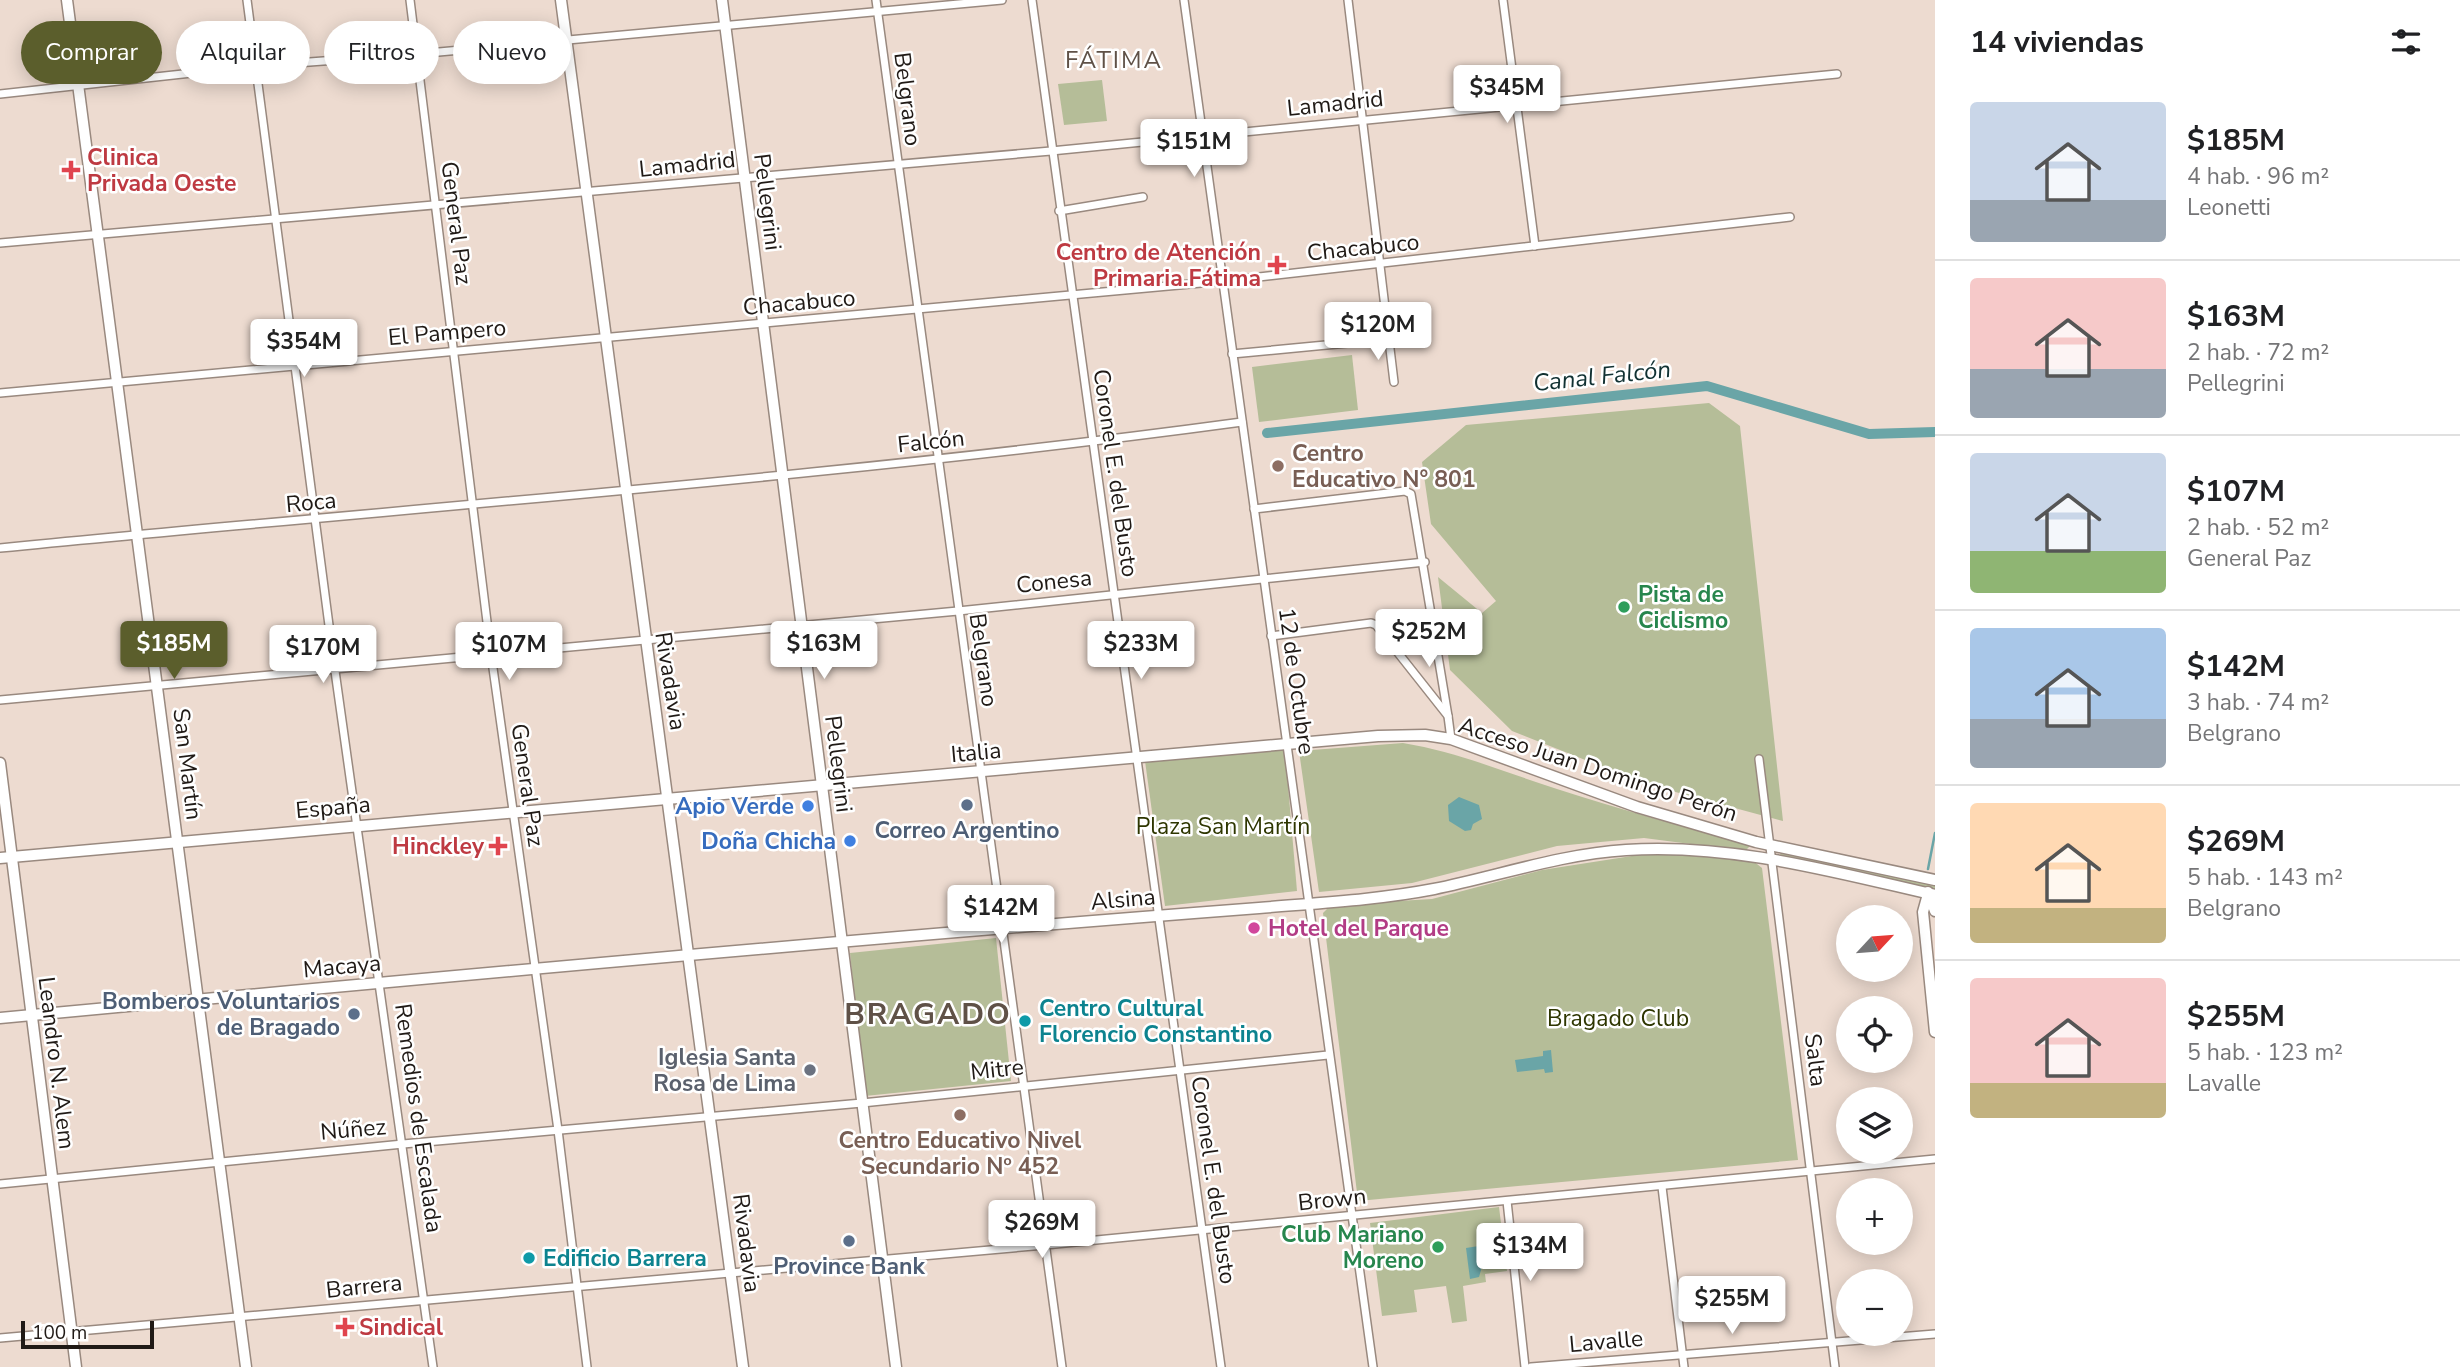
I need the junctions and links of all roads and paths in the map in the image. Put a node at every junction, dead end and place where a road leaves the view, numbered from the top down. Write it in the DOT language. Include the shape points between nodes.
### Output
graph roads {
  1 [pos="67,0"];
  2 [pos="247,0"];
  3 [pos="411,0"];
  4 [pos="561,0"];
  5 [pos="722,0"];
  6 [pos="876,0"];
  7 [pos="1002,0"];
  8 [pos="1031,0"];
  9 [pos="1184,0"];
  10 [pos="1348,0"];
  11 [pos="1503,0"];
  12 [pos="878,13"];
  13 [pos="250,21"];
  14 [pos="413,21"];
  15 [pos="564,21"];
  16 [pos="726,24"];
  17 [pos="571,40"];
  18 [pos="1837,74"];
  19 [pos="176,75"];
  20 [pos="571,79"];
  21 [pos="258,84"];
  22 [pos="420,84"];
  23 [pos="79,85"];
  24 [pos="0,94"];
  25 [pos="1518,107"];
  26 [pos="1362,119"];
  27 [pos="1203,136"];
  28 [pos="1051,151"];
  29 [pos="897,165"];
  30 [pos="745,177"];
  31 [pos="586,193"];
  32 [pos="1143,197"];
  33 [pos="434,207"];
  34 [pos="1059,211"];
  35 [pos="1790,217"];
  36 [pos="276,218"];
  37 [pos="99,234"];
  38 [pos="0,243"];
  39 [pos="1535,246"];
  40 [pos="1381,265"];
  41 [pos="1223,282"];
  42 [pos="1072,296"];
  43 [pos="918,312"];
  44 [pos="764,325"];
  45 [pos="605,337"];
  46 [pos="1389,339"];
  47 [pos="454,350"];
  48 [pos="1232,354"];
  49 [pos="297,366"];
  50 [pos="118,381"];
  51 [pos="1394,382"];
  52 [pos="0,394"];
  53 [pos="1242,422"];
  54 [pos="1092,442"];
  55 [pos="938,460"];
  56 [pos="782,474"];
  57 [pos="624,490"];
  58 [pos="474,506"];
  59 [pos="1254,509"];
  60 [pos="316,521"];
  61 [pos="137,535"];
  62 [pos="0,548"];
  63 [pos="1425,562"];
  64 [pos="1263,579"];
  65 [pos="1115,594"];
  66 [pos="958,611"];
  67 [pos="801,626"];
  68 [pos="1271,636"];
  69 [pos="645,640"];
  70 [pos="491,654"];
  71 [pos="335,671"];
  72 [pos="159,685"];
  73 [pos="0,701"];
  74 [pos="1448,716"];
  75 [pos="1451,739"];
  76 [pos="1287,745"];
  77 [pos="1137,757"];
  78 [pos="1759,759"];
  79 [pos="0,763"];
  80 [pos="980,771"];
  81 [pos="823,786"];
  82 [pos="669,799"];
  83 [pos="513,810"];
  84 [pos="357,824"];
  85 [pos="179,840"];
  86 [pos="1769,844"];
  87 [pos="12,857"];
  88 [pos="0,858"];
  89 [pos="1770,858"];
  90 [pos="1931,879"];
  91 [pos="1931,895"];
  92 [pos="1311,904"];
  93 [pos="1935,911"];
  94 [pos="1160,915"];
  95 [pos="1001,929"];
  96 [pos="841,943"];
  97 [pos="688,954"];
  98 [pos="533,969"];
  99 [pos="380,982"];
  100 [pos="198,1000"];
  101 [pos="32,1015"];
  102 [pos="0,1018"];
  103 [pos="1935,1032"];
  104 [pos="1328,1055"];
  105 [pos="1179,1070"];
  106 [pos="1023,1085"];
  107 [pos="862,1103"];
  108 [pos="711,1117"];
  109 [pos="558,1130"];
  110 [pos="403,1144"];
  111 [pos="1935,1159"];
  112 [pos="217,1161"];
  113 [pos="1811,1172"];
  114 [pos="52,1179"];
  115 [pos="0,1184"];
  116 [pos="1662,1187"];
  117 [pos="1507,1201"];
  118 [pos="1350,1216"];
  119 [pos="1201,1231"];
  120 [pos="1045,1245"];
  121 [pos="881,1260"];
  122 [pos="732,1274"];
  123 [pos="576,1285"];
  124 [pos="425,1300"];
  125 [pos="239,1318"];
  126 [pos="71,1330"];
  127 [pos="1935,1334"];
  128 [pos="0,1338"];
  129 [pos="1831,1342"];
  130 [pos="1682,1354"];
  131 [pos="76,1367"];
  132 [pos="246,1367"];
  133 [pos="433,1367"];
  134 [pos="587,1367"];
  135 [pos="743,1367"];
  136 [pos="896,1367"];
  137 [pos="1062,1367"];
  138 [pos="1221,1367"];
  139 [pos="1373,1367"];
  140 [pos="1525,1367"];
  141 [pos="1531,1367"];
  142 [pos="1684,1367"];
  143 [pos="1835,1367"];
  1 -- 23 [label="main road, San Martín"];
  2 -- 13 [label="street, Remedios de Escalada"];
  3 -- 14 [label="street, General Paz"];
  4 -- 15 [label="main road, Rivadavia"];
  5 -- 16 [label="main road, Pellegrini"];
  6 -- 12 [label="street, Belgrano"];
  7 -- 12 [label="street"];
  8 -- 28 [label="street, Coronel E. del Busto"];
  9 -- 27 [label="street, 12 de Octubre"];
  10 -- 26 [label="street"];
  11 -- 25 [label="street"];
  12 -- 16 [label="street"];
  12 -- 29 [label="street, Belgrano"];
  16 -- 17 [label="street"];
  16 -- 30 [label="main road, Pellegrini"];
  18 -- 25 [label="street, Lamadrid"];
  19 -- 23 [label="street"];
  20 -- 31 [label="main road, Rivadavia"];
  21 -- 36 [label="street, Remedios de Escalada"];
  22 -- 33 [label="street, General Paz"];
  23 -- 24 [label="street"];
  23 -- 37 [label="main road, San Martín"];
  25 -- 26 [label="street, Lamadrid"];
  25 -- 39 [label="street"];
  26 -- 27 [label="street, Lamadrid"];
  26 -- 40 [label="street"];
  27 -- 28 [label="street, Lamadrid"];
  27 -- 41 [label="street, 12 de Octubre"];
  28 -- 29 [label="street, Lamadrid"];
  28 -- 34 [label="street, Coronel E. del Busto"];
  29 -- 30 [label="street, Lamadrid"];
  29 -- 43 [label="street, Belgrano"];
  30 -- 31 [label="street, Lamadrid"];
  30 -- 44 [label="main road, Pellegrini"];
  31 -- 33 [label="street, Lamadrid"];
  31 -- 45 [label="main road, Rivadavia"];
  32 -- 34 [label="street"];
  33 -- 36 [label="street, Lamadrid"];
  33 -- 47 [label="street, General Paz"];
  34 -- 42 [label="street, Coronel E. del Busto"];
  35 -- 39 [label="street, Chacabuco"];
  36 -- 37 [label="street, Lamadrid"];
  36 -- 49 [label="street, Remedios de Escalada"];
  37 -- 38 [label="street, Lamadrid"];
  37 -- 50 [label="main road, San Martín"];
  39 -- 40 [label="street, Chacabuco"];
  40 -- 41 [label="street, Chacabuco"];
  40 -- 46 [label="street"];
  41 -- 42 [label="street, Chacabuco"];
  41 -- 48 [label="street, 12 de Octubre"];
  42 -- 43 [label="street, Chacabuco"];
  42 -- 54 [label="street, Coronel E. del Busto"];
  43 -- 44 [label="street, Chacabuco"];
  43 -- 55 [label="street, Belgrano"];
  44 -- 45 [label="street, Chacabuco"];
  44 -- 56 [label="main road, Pellegrini"];
  45 -- 47 [label="street, El Pampero"];
  45 -- 57 [label="main road, Rivadavia"];
  46 -- 48 [label="street"];
  46 -- 51 [label="street"];
  47 -- 49 [label="street, El Pampero"];
  47 -- 58 [label="street, General Paz"];
  48 -- 53 [label="street, 12 de Octubre"];
  49 -- 50 [label="street, El Pampero"];
  49 -- 60 [label="street, Remedios de Escalada"];
  50 -- 52 [label="street, El Pampero"];
  50 -- 61 [label="main road, San Martín"];
  53 -- 54 [label="street, Falcón"];
  53 -- 59 [label="street, 12 de Octubre"];
  54 -- 55 [label="street, Falcón"];
  54 -- 65 [label="street, Coronel E. del Busto"];
  55 -- 56 [label="street, Falcón"];
  55 -- 66 [label="street, Belgrano"];
  56 -- 57 [label="street, Falcón"];
  56 -- 67 [label="main road, Pellegrini"];
  57 -- 58 [label="street, Roca"];
  57 -- 69 [label="main road, Rivadavia"];
  58 -- 60 [label="street, Roca"];
  58 -- 70 [label="street, General Paz"];
  59 -- 63 [label="street" via="1405,491 1411,494"];
  59 -- 64 [label="street, 12 de Octubre"];
  60 -- 61 [label="street, Roca"];
  60 -- 71 [label="street, Remedios de Escalada"];
  61 -- 62 [label="street, Roca"];
  61 -- 72 [label="main road, San Martín"];
  63 -- 64 [label="street, Conesa"];
  63 -- 74 [label="street"];
  64 -- 65 [label="street, Conesa"];
  64 -- 68 [label="street, 12 de Octubre"];
  65 -- 66 [label="street, Conesa"];
  65 -- 77 [label="street, Coronel E. del Busto"];
  66 -- 67 [label="street, Conesa"];
  66 -- 80 [label="street, Belgrano"];
  67 -- 69 [label="street, Conesa"];
  67 -- 81 [label="main road, Pellegrini"];
  68 -- 74 [label="street" via="1376,625"];
  68 -- 76 [label="street, 12 de Octubre"];
  69 -- 70 [label="street, Conesa"];
  69 -- 82 [label="main road, Rivadavia"];
  70 -- 71 [label="street, Conesa"];
  70 -- 83 [label="street, General Paz"];
  71 -- 72 [label="street, Conesa"];
  71 -- 84 [label="street, Remedios de Escalada"];
  72 -- 73 [label="street, Conesa"];
  72 -- 85 [label="main road, San Martín"];
  74 -- 75 [label="street"];
  75 -- 76 [label="main road, Acceso Juan Domingo Perón" via="1378,736"];
  75 -- 86 [label="main road, Acceso Juan Domingo Perón" via="1637,807"];
  76 -- 77 [label="main road, Italia"];
  76 -- 92 [label="street, 12 de Octubre"];
  77 -- 80 [label="main road, Italia"];
  77 -- 94 [label="street, Coronel E. del Busto"];
  78 -- 86 [label="street, Salta"];
  79 -- 87 [label="main road, Leandro N. Alem"];
  80 -- 81 [label="main road, Italia"];
  80 -- 95 [label="street, Belgrano"];
  81 -- 82 [label="main road, Italia"];
  81 -- 96 [label="main road, Pellegrini"];
  82 -- 83 [label="main road, España"];
  82 -- 97 [label="main road, Rivadavia"];
  83 -- 84 [label="main road, España"];
  83 -- 98 [label="street, General Paz"];
  84 -- 85 [label="main road, España"];
  84 -- 99 [label="street, Remedios de Escalada"];
  85 -- 87 [label="main road, España"];
  85 -- 100 [label="main road, San Martín"];
  86 -- 89 [label="street, Salta"];
  86 -- 90 [label="main road, Acceso Juan Domingo Perón"];
  87 -- 88 [label="main road, España"];
  87 -- 101 [label="main road, Leandro N. Alem"];
  89 -- 91 [label="main road, Acceso Juan Domingo Perón"];
  89 -- 92 [label="main road, Acceso Juan Domingo Perón" via="1669,849 1621,850 1417,892"];
  89 -- 113 [label="street, Salta"];
  90 -- 91 [label="main road"];
  91 -- 93 [label="main road"];
  91 -- 103 [label="main road" via="1923,912"];
  92 -- 94 [label="main road, Alsina"];
  92 -- 104 [label="street, 12 de Octubre"];
  94 -- 95 [label="main road, Alsina"];
  94 -- 105 [label="street, Coronel E. del Busto"];
  95 -- 96 [label="main road, Alsina"];
  95 -- 106 [label="street, Belgrano"];
  96 -- 97 [label="main road, Alsina"];
  96 -- 107 [label="main road, Pellegrini"];
  97 -- 98 [label="main road, Macaya"];
  97 -- 108 [label="main road, Rivadavia"];
  98 -- 99 [label="main road, Macaya"];
  98 -- 109 [label="street, General Paz"];
  99 -- 100 [label="main road, Macaya"];
  99 -- 110 [label="street, Remedios de Escalada"];
  100 -- 101 [label="main road, Macaya"];
  100 -- 112 [label="main road, San Martín"];
  101 -- 102 [label="main road, Macaya"];
  101 -- 114 [label="main road, Leandro N. Alem"];
  104 -- 105 [label="street, Mitre"];
  104 -- 118 [label="street, 12 de Octubre"];
  105 -- 106 [label="street, Mitre"];
  105 -- 119 [label="street, Coronel E. del Busto"];
  106 -- 107 [label="street, Mitre"];
  106 -- 120 [label="street, Belgrano"];
  107 -- 108 [label="street, Mitre"];
  107 -- 121 [label="main road, Pellegrini"];
  108 -- 109 [label="street, Núñez"];
  108 -- 122 [label="main road, Rivadavia"];
  109 -- 110 [label="street, Núñez"];
  109 -- 123 [label="street, General Paz"];
  110 -- 112 [label="street, Núñez"];
  110 -- 124 [label="street, Remedios de Escalada"];
  111 -- 113 [label="street, Brown"];
  112 -- 114 [label="street, Núñez"];
  112 -- 125 [label="main road, San Martín"];
  113 -- 116 [label="street, Brown"];
  113 -- 129 [label="street, Salta"];
  114 -- 115 [label="street, Núñez"];
  114 -- 126 [label="main road, Leandro N. Alem"];
  116 -- 117 [label="street, Brown"];
  116 -- 130 [label="street"];
  117 -- 118 [label="street, Brown"];
  117 -- 140 [label="street"];
  118 -- 119 [label="street, Brown"];
  118 -- 139 [label="street, 12 de Octubre"];
  119 -- 120 [label="street, Brown"];
  119 -- 138 [label="street, Coronel E. del Busto"];
  120 -- 121 [label="street, Brown"];
  120 -- 137 [label="street, Belgrano"];
  121 -- 122 [label="street, Brown"];
  121 -- 136 [label="main road, Pellegrini"];
  122 -- 123 [label="street, Barrera"];
  122 -- 135 [label="main road, Rivadavia"];
  123 -- 124 [label="street, Barrera"];
  123 -- 134 [label="street, General Paz"];
  124 -- 125 [label="street, Barrera"];
  124 -- 133 [label="street, Remedios de Escalada"];
  125 -- 126 [label="street, Barrera"];
  125 -- 132 [label="main road, San Martín"];
  126 -- 128 [label="street, Barrera"];
  126 -- 131 [label="main road, Leandro N. Alem"];
  127 -- 129 [label="street, Lavalle"];
  129 -- 130 [label="street, Lavalle"];
  129 -- 143 [label="street, Salta"];
  130 -- 141 [label="street, Lavalle"];
  130 -- 142 [label="street"];
}
